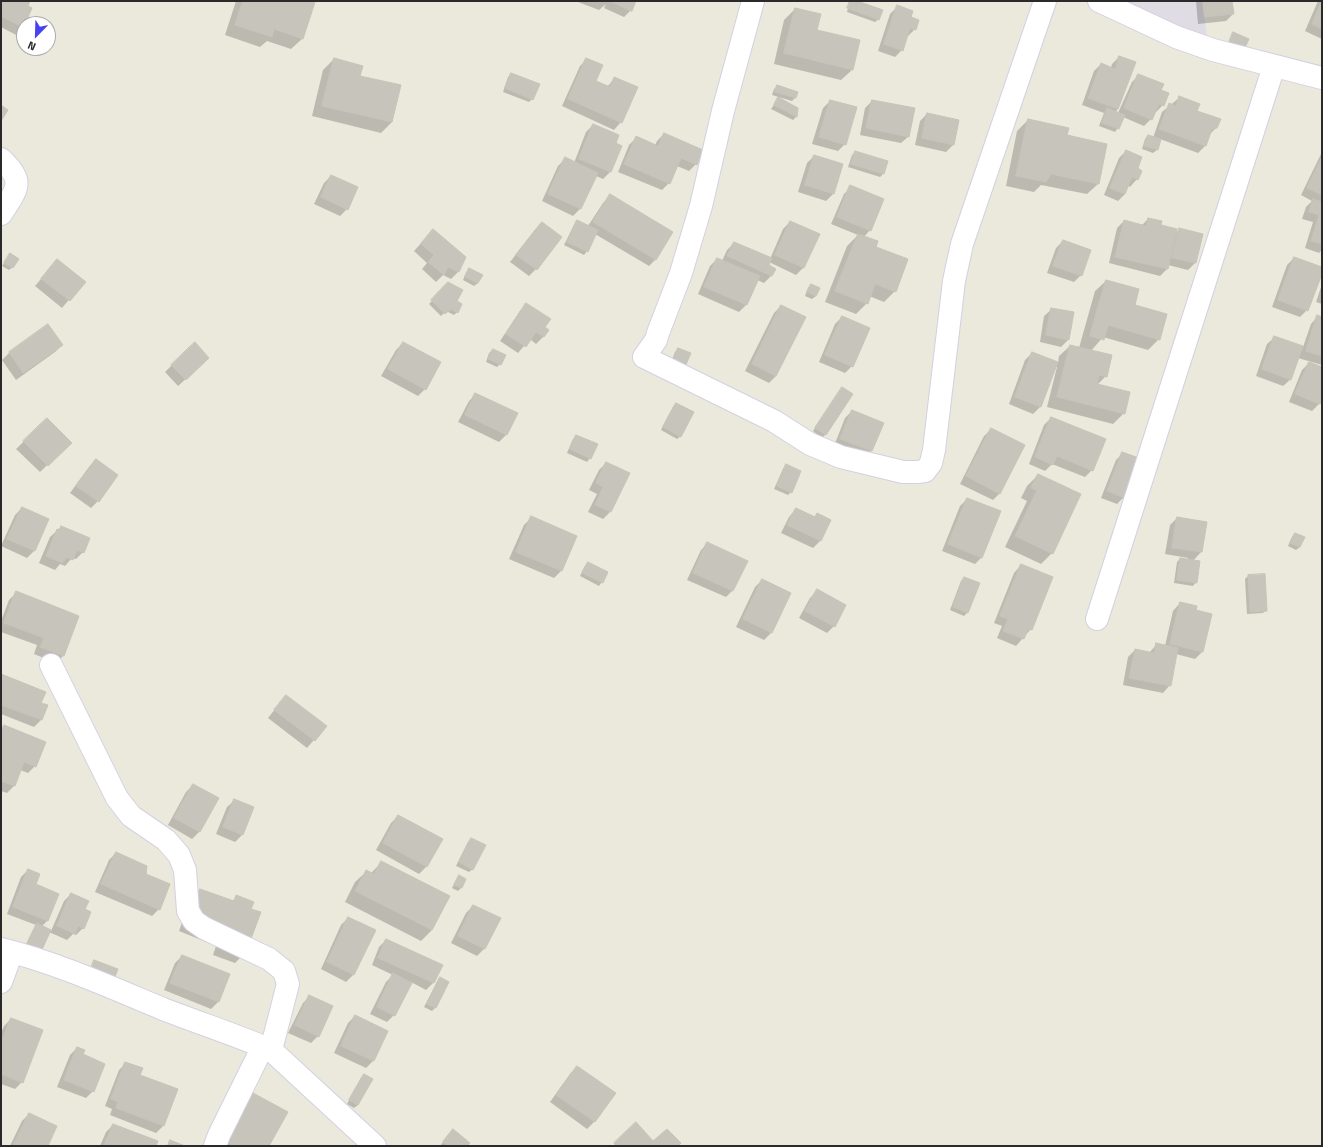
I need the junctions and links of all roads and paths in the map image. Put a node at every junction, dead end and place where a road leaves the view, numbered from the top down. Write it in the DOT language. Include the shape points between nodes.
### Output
graph roads {
  1 [pos="753,1"];
  2 [pos="1045,1"];
  3 [pos="1099,1"];
  4 [pos="1274,66"];
  5 [pos="1322,78"];
  6 [pos="1,159"];
  7 [pos="1,214"];
  8 [pos="1096,619"];
  9 [pos="51,665"];
  10 [pos="6,950"];
  11 [pos="1,982"];
  12 [pos="267,1048"];
  13 [pos="215,1146"];
  14 [pos="375,1146"];
  1 -- 2 [label="street" via="723,111 701,206 681,272 656,340 644,357 774,421 810,444 841,457 903,472 926,471 931,463 954,281 962,244"];
  3 -- 4 [label="street" via="1176,37"];
  4 -- 5 [label="street"];
  4 -- 8 [label="street"];
  6 -- 7 [label="street" via="10,167 16,179 17,189"];
  9 -- 12 [label="street" via="117,798 131,816 166,840 178,855 185,870 188,911 194,921 269,959 284,971 288,984"];
  10 -- 11 [label="street"];
  10 -- 12 [label="street" via="69,971"];
  12 -- 13 [label="street"];
  12 -- 14 [label="street"];
}
